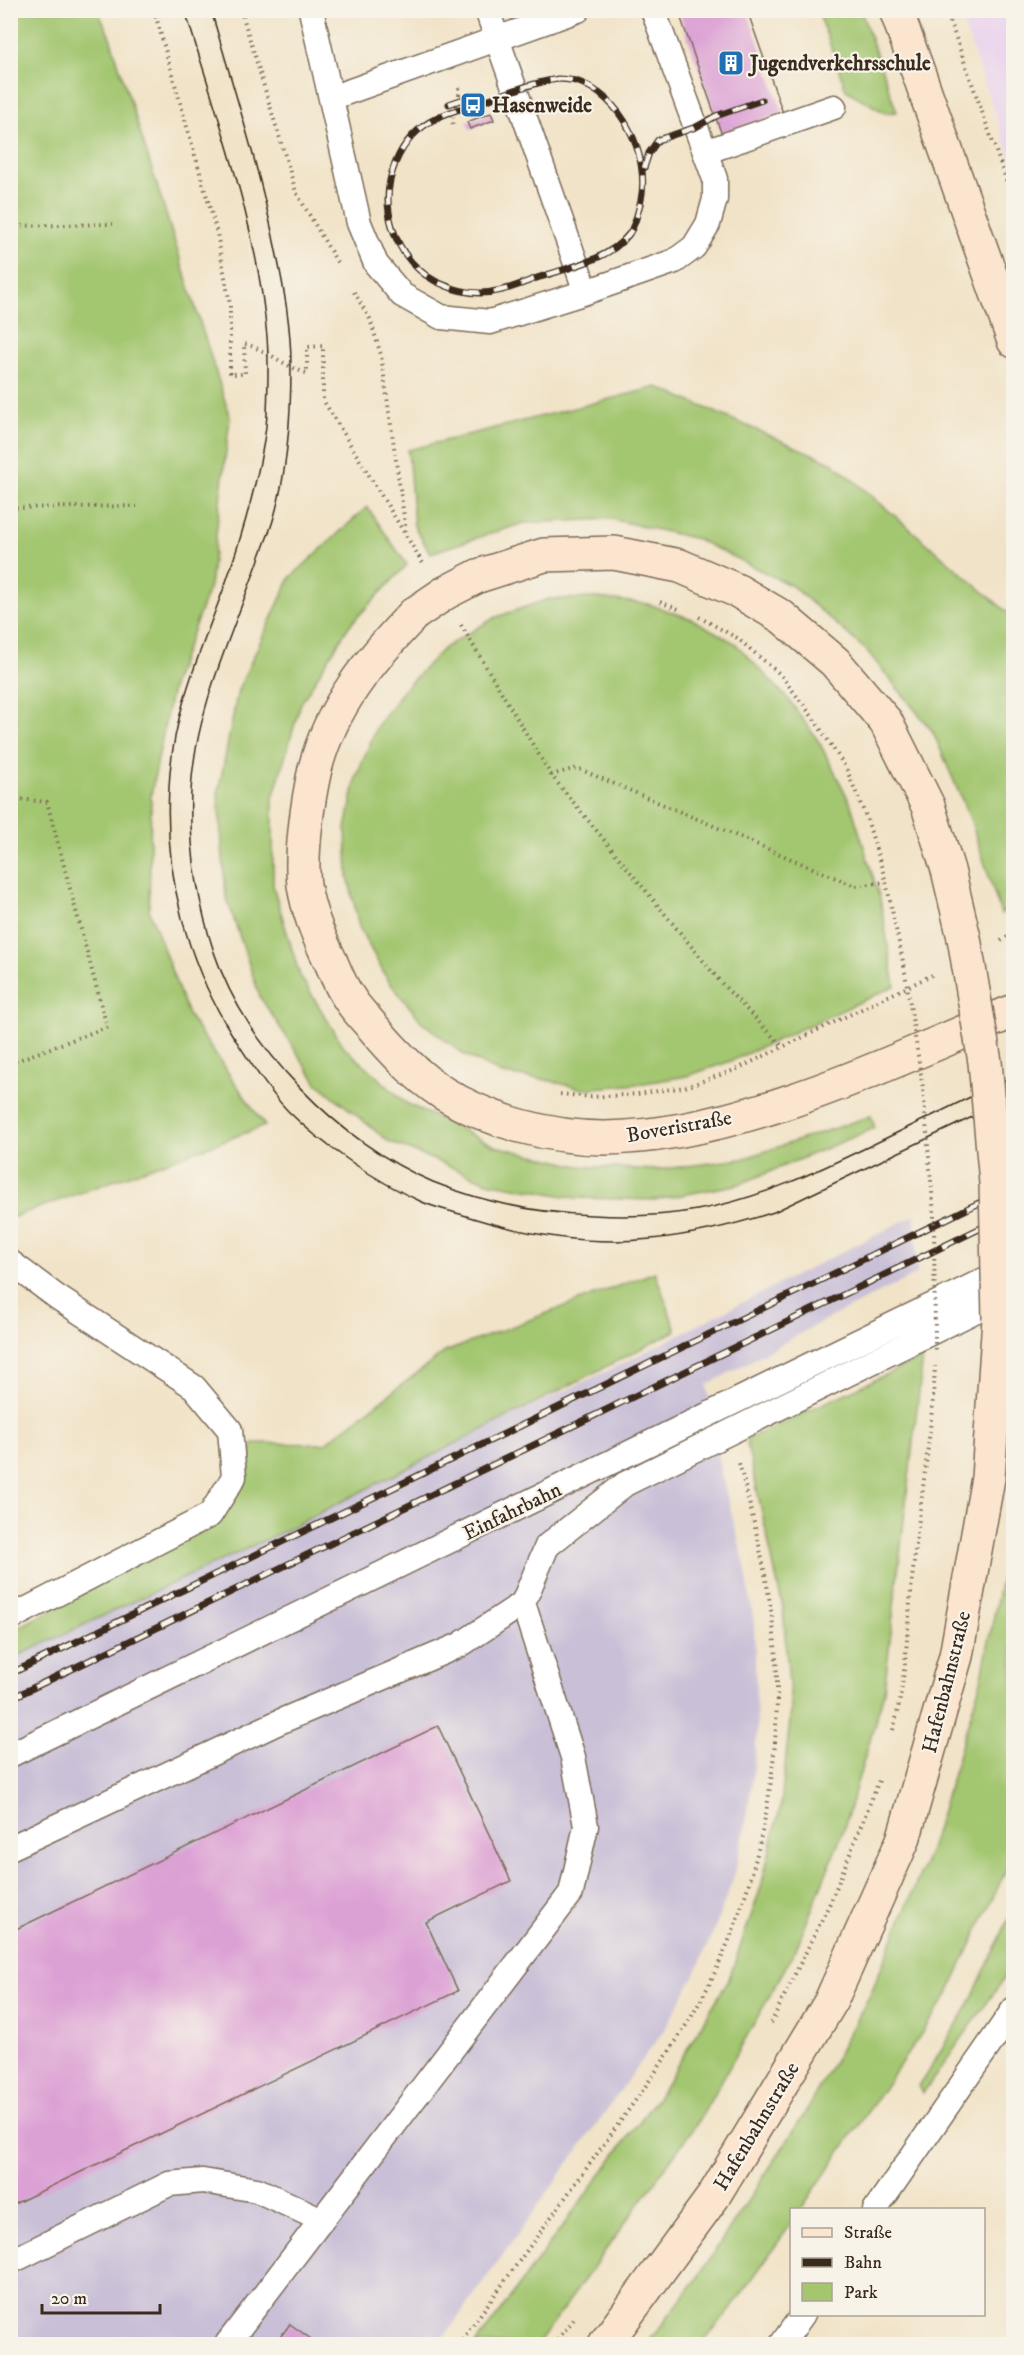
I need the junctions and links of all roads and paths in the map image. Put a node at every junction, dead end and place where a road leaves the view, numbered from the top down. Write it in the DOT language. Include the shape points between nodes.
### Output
graph roads {
  1 [pos="154,10"];
  2 [pos="241,10"];
  3 [pos="311,10"];
  4 [pos="487,10"];
  5 [pos="578,10"];
  6 [pos="653,10"];
  7 [pos="896,10"];
  8 [pos="946,10"];
  9 [pos="498,40"];
  10 [pos="450,89"];
  11 [pos="331,98"];
  12 [pos="834,107"];
  13 [pos="453,124"];
  14 [pos="705,152"];
  15 [pos="1014,202"];
  16 [pos="113,224"];
  17 [pos="10,226"];
  18 [pos="341,270"];
  19 [pos="353,290"];
  20 [pos="586,292"];
  21 [pos="1014,341"];
  22 [pos="137,506"];
  23 [pos="10,508"];
  24 [pos="406,535"];
  25 [pos="430,575"];
  26 [pos="650,599"];
  27 [pos="683,610"];
  28 [pos="693,614"];
  29 [pos="461,625"];
  30 [pos="552,775"];
  31 [pos="10,798"];
  32 [pos="886,882"];
  33 [pos="1014,931"];
  34 [pos="964,938"];
  35 [pos="995,945"];
  36 [pos="942,970"];
  37 [pos="1014,1011"];
  38 [pos="782,1046"];
  39 [pos="10,1063"];
  40 [pos="552,1093"];
  41 [pos="10,1262"];
  42 [pos="1014,1266"];
  43 [pos="1006,1305"];
  44 [pos="738,1458"];
  45 [pos="523,1603"];
  46 [pos="10,1618"];
  47 [pos="891,1736"];
  48 [pos="10,1755"];
  49 [pos="881,1774"];
  50 [pos="10,1848"];
  51 [pos="1014,2009"];
  52 [pos="769,2027"];
  53 [pos="876,2208"];
  54 [pos="322,2220"];
  55 [pos="10,2262"];
  56 [pos="802,2316"];
  57 [pos="575,2318"];
  58 [pos="227,2344"];
  59 [pos="459,2344"];
  60 [pos="554,2344"];
  61 [pos="605,2344"];
  62 [pos="782,2344"];
  1 -- 24 [label="path" via="217,233 230,305 230,374 245,374 244,344 291,369 307,373 307,347 322,346 323,400"];
  2 -- 18 [label="path" via="296,192"];
  3 -- 11 [label="lane"];
  4 -- 9 [label="lane"];
  5 -- 9 [label="lane"];
  6 -- 14 [label="lane"];
  7 -- 21 [label="main road"];
  8 -- 15 [label="path"];
  9 -- 11 [label="lane"];
  9 -- 20 [label="lane"];
  10 -- 13 [label="path" via="459,87 460,91"];
  11 -- 20 [label="lane" via="359,223 376,264 402,295 441,317 490,322"];
  12 -- 14 [label="lane"];
  14 -- 20 [label="lane" via="715,179 715,200 708,224 694,247 675,261"];
  16 -- 17 [label="path"];
  19 -- 24 [label="path" via="370,319 381,355"];
  22 -- 23 [label="path"];
  24 -- 25 [label="path"];
  26 -- 27 [label="path"];
  28 -- 32 [label="path" via="736,638 781,675 814,719 846,768"];
  29 -- 30 [label="path"];
  30 -- 32 [label="path" via="577,768 855,886"];
  30 -- 38 [label="path" via="723,985"];
  31 -- 39 [label="path" via="47,802 107,1027"];
  32 -- 47 [label="path, bridge" via="923,1088 934,1215 935,1350 904,1677"];
  33 -- 35 [label="path"];
  34 -- 37 [label="main road, Boveristraße, bridge" via="928,806 885,722 835,662 782,617 738,591 680,566 614,553 544,555 478,576 445,593 414,614 372,658 337,710 315,768 305,826 304,884 317,934 348,998 394,1053 442,1092 487,1114 536,1131 602,1138 660,1134 715,1123 807,1095"];
  34 -- 43 [label="main road, Hafenbahnstraße, bridge" via="985,1062"];
  36 -- 38 [label="path"];
  38 -- 40 [label="path" via="735,1070 685,1087 591,1097"];
  41 -- 46 [label="lane" via="57,1298 194,1387 230,1430 234,1477 210,1515"];
  42 -- 48 [label="lane, Einfahrbahn"];
  43 -- 45 [label="lane" via="625,1484 547,1546"];
  43 -- 61 [label="main road, Hafenbahnstraße" via="988,1478 956,1656 903,1840 830,2002 713,2196"];
  44 -- 59 [label="path" via="773,1625 777,1688 768,1803 753,1872 701,1999 665,2057"];
  45 -- 50 [label="lane" via="460,1645 279,1722"];
  45 -- 54 [label="lane" via="573,1757 586,1826 571,1893"];
  49 -- 52 [label="path" via="831,1901"];
  51 -- 53 [label="lane"];
  54 -- 55 [label="lane" via="257,2190 203,2181 170,2184"];
  54 -- 58 [label="lane"];
  56 -- 62 [label="lane"];
  57 -- 60 [label="path"];
}
